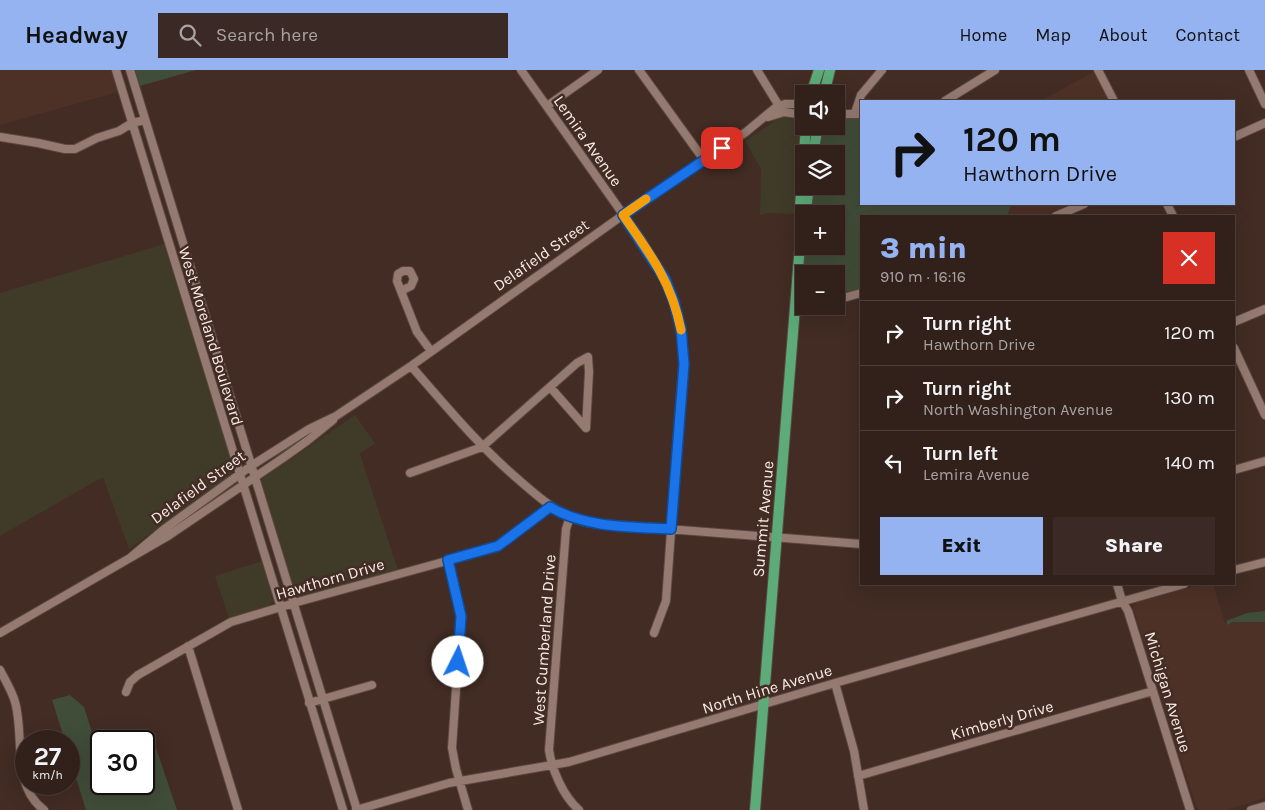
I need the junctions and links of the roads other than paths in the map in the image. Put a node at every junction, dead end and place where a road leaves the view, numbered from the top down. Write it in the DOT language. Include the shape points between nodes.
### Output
graph roads {
  1 [pos="116,70"];
  2 [pos="130,70"];
  3 [pos="521,70"];
  4 [pos="598,70"];
  5 [pos="639,70"];
  6 [pos="757,70"];
  7 [pos="819,70"];
  8 [pos="830,70"];
  9 [pos="882,70"];
  10 [pos="996,70"];
  11 [pos="1098,70"];
  12 [pos="1249,70"];
  13 [pos="814,85"];
  14 [pos="826,85"];
  15 [pos="860,100"];
  16 [pos="947,100"];
  17 [pos="1113,100"];
  18 [pos="860,101"];
  19 [pos="1265,104"];
  20 [pos="795,105"];
  21 [pos="547,106"];
  22 [pos="779,106"];
  23 [pos="795,114"];
  24 [pos="845,114"];
  25 [pos="858,114"];
  26 [pos="763,118"];
  27 [pos="145,120"];
  28 [pos="1265,123"];
  29 [pos="132,124"];
  30 [pos="805,135"];
  31 [pos="0,137"];
  32 [pos="1235,137"];
  33 [pos="704,160"];
  34 [pos="167,191"];
  35 [pos="154,195"];
  36 [pos="800,205"];
  37 [pos="1082,205"];
  38 [pos="1068,214"];
  39 [pos="623,215"];
  40 [pos="184,250"];
  41 [pos="172,254"];
  42 [pos="799,255"];
  43 [pos="401,291"];
  44 [pos="860,293"];
  45 [pos="845,297"];
  46 [pos="1265,309"];
  47 [pos="794,312"];
  48 [pos="206,318"];
  49 [pos="193,322"];
  50 [pos="1235,322"];
  51 [pos="1235,350"];
  52 [pos="431,351"];
  53 [pos="411,366"];
  54 [pos="550,387"];
  55 [pos="227,388"];
  56 [pos="215,392"];
  57 [pos="336,416"];
  58 [pos="1265,416"];
  59 [pos="237,419"];
  60 [pos="224,423"];
  61 [pos="302,434"];
  62 [pos="307,441"];
  63 [pos="482,447"];
  64 [pos="277,450"];
  65 [pos="283,458"];
  66 [pos="1265,461"];
  67 [pos="251,466"];
  68 [pos="1235,470"];
  69 [pos="410,473"];
  70 [pos="240,475"];
  71 [pos="255,478"];
  72 [pos="243,485"];
  73 [pos="212,495"];
  74 [pos="218,502"];
  75 [pos="550,507"];
  76 [pos="267,517"];
  77 [pos="570,517"];
  78 [pos="254,522"];
  79 [pos="671,529"];
  80 [pos="165,533"];
  81 [pos="776,538"];
  82 [pos="860,544"];
  83 [pos="279,558"];
  84 [pos="448,560"];
  85 [pos="266,562"];
  86 [pos="1265,562"];
  87 [pos="1235,570"];
  88 [pos="1117,585"];
  89 [pos="1180,585"];
  90 [pos="1122,601"];
  91 [pos="293,603"];
  92 [pos="280,607"];
  93 [pos="0,633"];
  94 [pos="654,633"];
  95 [pos="188,646"];
  96 [pos="0,670"];
  97 [pos="835,683"];
  98 [pos="372,684"];
  99 [pos="1153,691"];
  100 [pos="126,692"];
  101 [pos="322,699"];
  102 [pos="310,703"];
  103 [pos="763,705"];
  104 [pos="553,765"];
  105 [pos="858,776"];
  106 [pos="460,781"];
  107 [pos="349,786"];
  108 [pos="336,790"];
  109 [pos="1265,806"];
  110 [pos="44,810"];
  111 [pos="238,810"];
  112 [pos="343,810"];
  113 [pos="356,810"];
  114 [pos="468,810"];
  115 [pos="579,810"];
  116 [pos="755,810"];
  117 [pos="864,810"];
  118 [pos="1190,810"];
  119 [pos="1251,810"];
  1 -- 29 [label="street, West Moreland Boulevard"];
  2 -- 27 [label="street, West Moreland Boulevard"];
  3 -- 21 [label="street, Lemira Avenue"];
  4 -- 21 [label="street"];
  5 -- 33 [label="street"];
  6 -- 22 [label="street"];
  7 -- 13 [label="main road"];
  8 -- 14 [label="main road"];
  9 -- 15 [label="street"];
  10 -- 16 [label="street"];
  11 -- 17 [label="street"];
  12 -- 19 [label="street"];
  18 -- 25 [label="street"];
  20 -- 22 [label="street"];
  21 -- 39 [label="street, Lemira Avenue"];
  22 -- 26 [label="street, Delafield Street"];
  23 -- 26 [label="street, Delafield Street" via="784,112"];
  24 -- 25 [label="street"];
  26 -- 33 [label="street, Delafield Street"];
  27 -- 29 [label="street"];
  27 -- 34 [label="street, West Moreland Boulevard"];
  28 -- 32 [label="street"];
  29 -- 31 [label="street" via="75,149"];
  29 -- 35 [label="street, West Moreland Boulevard"];
  30 -- 36 [label="main road, Summit Avenue"];
  33 -- 39 [label="street, Delafield Street"];
  34 -- 35 [label="street"];
  34 -- 40 [label="street, West Moreland Boulevard"];
  35 -- 41 [label="street, West Moreland Boulevard"];
  37 -- 38 [label="street"];
  39 -- 52 [label="street, Delafield Street"];
  39 -- 79 [label="street, Lemira Avenue" via="665,279 681,329 684,364"];
  40 -- 41 [label="street"];
  40 -- 48 [label="street, West Moreland Boulevard"];
  41 -- 49 [label="street, West Moreland Boulevard"];
  42 -- 47 [label="main road, Summit Avenue"];
  43 -- 52 [label="street" via="417,332"];
  44 -- 45 [label="street"];
  46 -- 50 [label="street"];
  47 -- 81 [label="main road, Summit Avenue"];
  48 -- 49 [label="street"];
  48 -- 55 [label="street, West Moreland Boulevard"];
  49 -- 56 [label="street, West Moreland Boulevard"];
  51 -- 58 [label="street"];
  52 -- 53 [label="street, Delafield Street"];
  53 -- 57 [label="street, Delafield Street"];
  53 -- 63 [label="street"];
  54 -- 54 [label="street" via="588,357 586,428"];
  54 -- 63 [label="street"];
  55 -- 56 [label="street"];
  55 -- 59 [label="street, West Moreland Boulevard"];
  56 -- 60 [label="street, West Moreland Boulevard"];
  57 -- 61 [label="street, Delafield Street"];
  57 -- 62 [label="street, Delafield Street"];
  59 -- 60 [label="street"];
  59 -- 67 [label="street, West Moreland Boulevard"];
  60 -- 70 [label="street, West Moreland Boulevard"];
  61 -- 62 [label="street"];
  61 -- 64 [label="street, Delafield Street"];
  62 -- 65 [label="street, Delafield Street"];
  63 -- 69 [label="street"];
  63 -- 75 [label="street"];
  64 -- 65 [label="street"];
  64 -- 67 [label="street, Delafield Street"];
  65 -- 71 [label="street, Delafield Street"];
  66 -- 68 [label="street"];
  67 -- 70 [label="street, Delafield Street"];
  67 -- 71 [label="street, West Moreland Boulevard"];
  70 -- 72 [label="street, West Moreland Boulevard"];
  70 -- 73 [label="street, Delafield Street"];
  71 -- 72 [label="street, Delafield Street"];
  71 -- 76 [label="street, West Moreland Boulevard"];
  72 -- 74 [label="street, Delafield Street"];
  72 -- 78 [label="street, West Moreland Boulevard"];
  73 -- 74 [label="street"];
  73 -- 80 [label="street, Delafield Street"];
  74 -- 80 [label="street, Delafield Street"];
  75 -- 77 [label="street"];
  75 -- 84 [label="street, Hawthorn Drive" via="498,546"];
  76 -- 78 [label="street"];
  76 -- 83 [label="street, West Moreland Boulevard"];
  77 -- 79 [label="street" via="590,523"];
  77 -- 104 [label="street, West Cumberland Drive" via="566,529 550,742"];
  78 -- 85 [label="street, West Moreland Boulevard"];
  79 -- 81 [label="street"];
  79 -- 94 [label="street, Lemira Avenue" via="666,600"];
  80 -- 93 [label="street, Delafield Street" via="131,557"];
  81 -- 82 [label="street"];
  81 -- 103 [label="main road, Summit Avenue"];
  83 -- 85 [label="street"];
  83 -- 91 [label="street, West Moreland Boulevard"];
  84 -- 91 [label="street, Hawthorn Drive"];
  84 -- 106 [label="street" via="461,616 452,739"];
  85 -- 92 [label="street, West Moreland Boulevard"];
  86 -- 87 [label="street"];
  88 -- 90 [label="street, Michigan Avenue"];
  89 -- 90 [label="street, North Hine Avenue"];
  90 -- 97 [label="street, North Hine Avenue"];
  90 -- 99 [label="street, Michigan Avenue"];
  91 -- 92 [label="street, Hawthorn Drive"];
  91 -- 101 [label="street, West Moreland Boulevard"];
  92 -- 95 [label="street, Hawthorn Drive" via="231,622"];
  92 -- 102 [label="street, West Moreland Boulevard"];
  95 -- 100 [label="street, Hawthorn Drive" via="133,678"];
  95 -- 111 [label="street"];
  96 -- 110 [label="street" via="15,701 28,792"];
  97 -- 103 [label="street, North Hine Avenue"];
  97 -- 105 [label="street"];
  98 -- 101 [label="street"];
  99 -- 105 [label="street, Kimberly Drive"];
  99 -- 118 [label="street, Michigan Avenue"];
  101 -- 102 [label="street"];
  101 -- 107 [label="street, West Moreland Boulevard"];
  102 -- 108 [label="street, West Moreland Boulevard"];
  103 -- 104 [label="street, North Hine Avenue"];
  103 -- 116 [label="main road, Summit Avenue"];
  104 -- 106 [label="street, North Hine Avenue"];
  104 -- 115 [label="street, West Cumberland Drive" via="566,795"];
  105 -- 117 [label="street"];
  106 -- 113 [label="street, North Hine Avenue"];
  106 -- 114 [label="street"];
  107 -- 108 [label="street"];
  107 -- 113 [label="street, West Moreland Boulevard"];
  108 -- 112 [label="street, West Moreland Boulevard"];
  109 -- 119 [label="street"];
}
